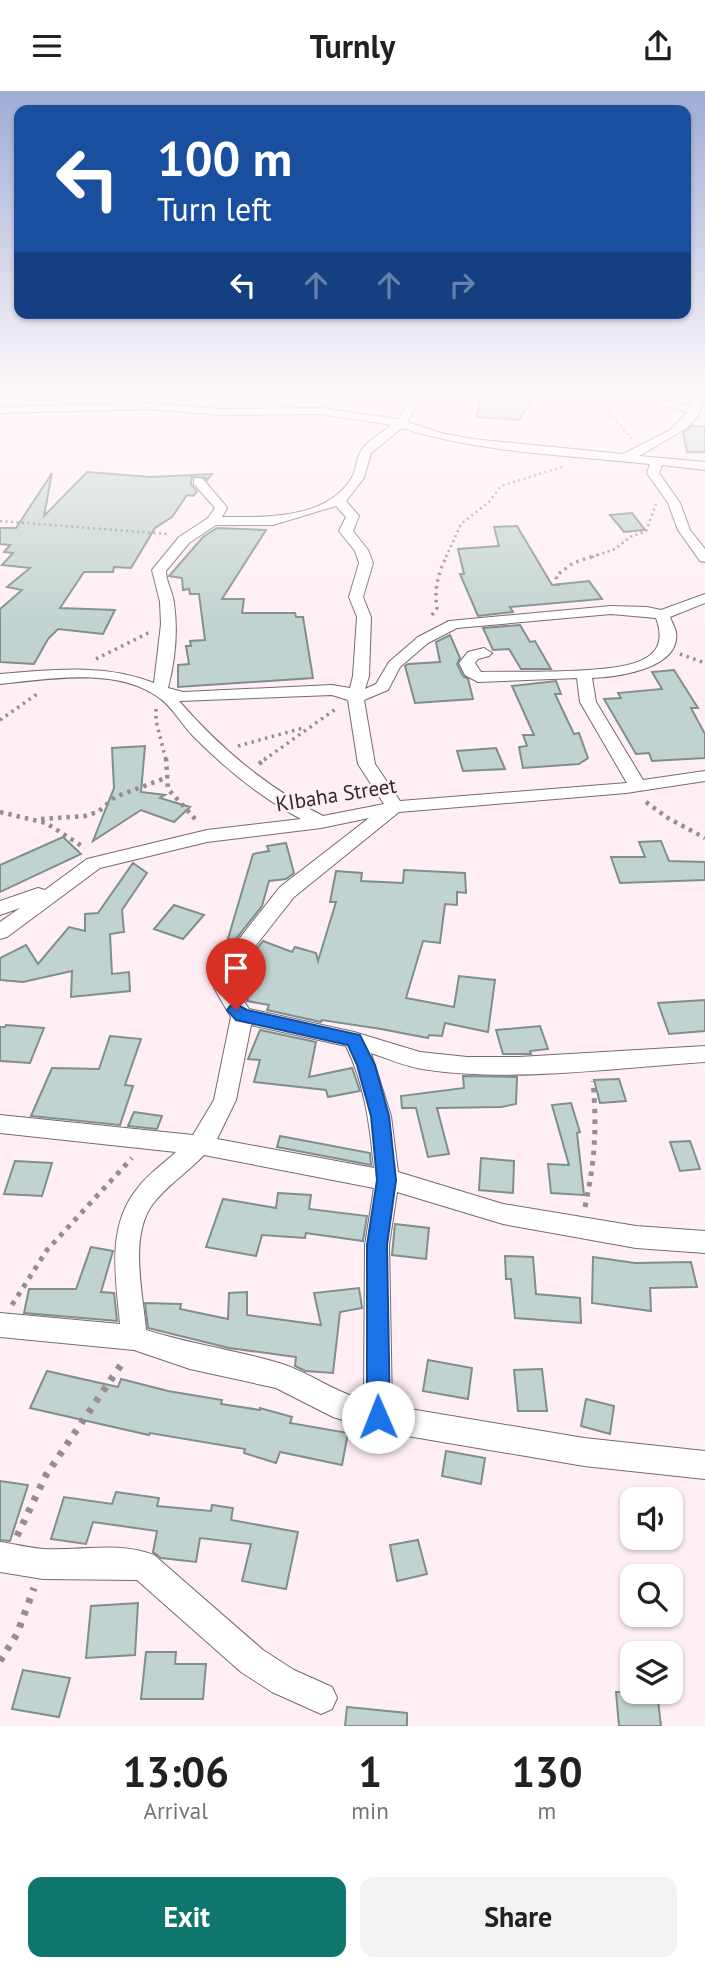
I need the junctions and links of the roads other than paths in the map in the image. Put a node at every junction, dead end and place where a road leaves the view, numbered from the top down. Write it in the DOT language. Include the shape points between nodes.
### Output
graph roads {
  1 [pos="361,469"];
  2 [pos="654,469"];
  3 [pos="198,481"];
  4 [pos="338,501"];
  5 [pos="212,521"];
  6 [pos="705,558"];
  7 [pos="705,598"];
  8 [pos="662,615"];
  9 [pos="484,653"];
  10 [pos="584,673"];
  11 [pos="0,679"];
  12 [pos="160,692"];
  13 [pos="353,695"];
  14 [pos="705,776"];
  15 [pos="632,787"];
  16 [pos="393,805"];
  17 [pos="321,821"];
  18 [pos="57,887"];
  19 [pos="0,908"];
  20 [pos="0,932"];
  21 [pos="242,1015"];
  22 [pos="354,1040"];
  23 [pos="705,1054"];
  24 [pos="0,1124"];
  25 [pos="199,1145"];
  26 [pos="387,1180"];
  27 [pos="705,1242"];
  28 [pos="2,1325"];
  29 [pos="136,1339"];
  30 [pos="378,1417"];
  31 [pos="705,1465"];
  32 [pos="3,1558"];
  33 [pos="321,1698"];
  1 -- 4 [label="street"];
  2 -- 6 [label="street" via="681,526"];
  3 -- 5 [label="street" via="219,503 220,512"];
  4 -- 5 [label="street" via="273,521"];
  4 -- 13 [label="street" via="353,516 346,531 366,563 356,597 364,617 360,676"];
  5 -- 12 [label="street" via="184,540 159,570 167,601 167,656"];
  7 -- 8 [label="street"];
  8 -- 10 [label="street" via="669,634 665,647 651,662"];
  8 -- 13 [label="street" via="588,611 464,622 431,635 390,669 382,687"];
  9 -- 10 [label="street" via="467,663 478,677"];
  10 -- 15 [label="street" via="588,702"];
  11 -- 12 [label="street" via="74,673 133,680"];
  12 -- 13 [label="street" via="183,697 332,690"];
  12 -- 17 [label="street" via="191,726 286,806"];
  13 -- 16 [label="street" via="363,759"];
  14 -- 15 [label="street, KIbaha Street"];
  15 -- 16 [label="street, KIbaha Street"];
  16 -- 17 [label="street, KIbaha Street"];
  16 -- 21 [label="street" via="287,892 224,971 222,981"];
  17 -- 18 [label="street, KIbaha Street" via="206,836 98,861"];
  18 -- 19 [label="street"];
  18 -- 20 [label="street, KIbaha Street"];
  21 -- 22 [label="street"];
  21 -- 25 [label="street" via="229,1093"];
  22 -- 23 [label="street" via="419,1060 467,1065"];
  22 -- 26 [label="street" via="380,1116"];
  24 -- 25 [label="street"];
  25 -- 26 [label="street"];
  25 -- 29 [label="street" via="146,1192 131,1223 129,1266"];
  26 -- 27 [label="street" via="503,1214 636,1237"];
  26 -- 30 [label="street" via="377,1245"];
  28 -- 29 [label="street"];
  29 -- 30 [label="street" via="280,1376 342,1408"];
  30 -- 31 [label="street" via="584,1452"];
  32 -- 33 [label="street" via="43,1564 143,1566 252,1661"];
}
